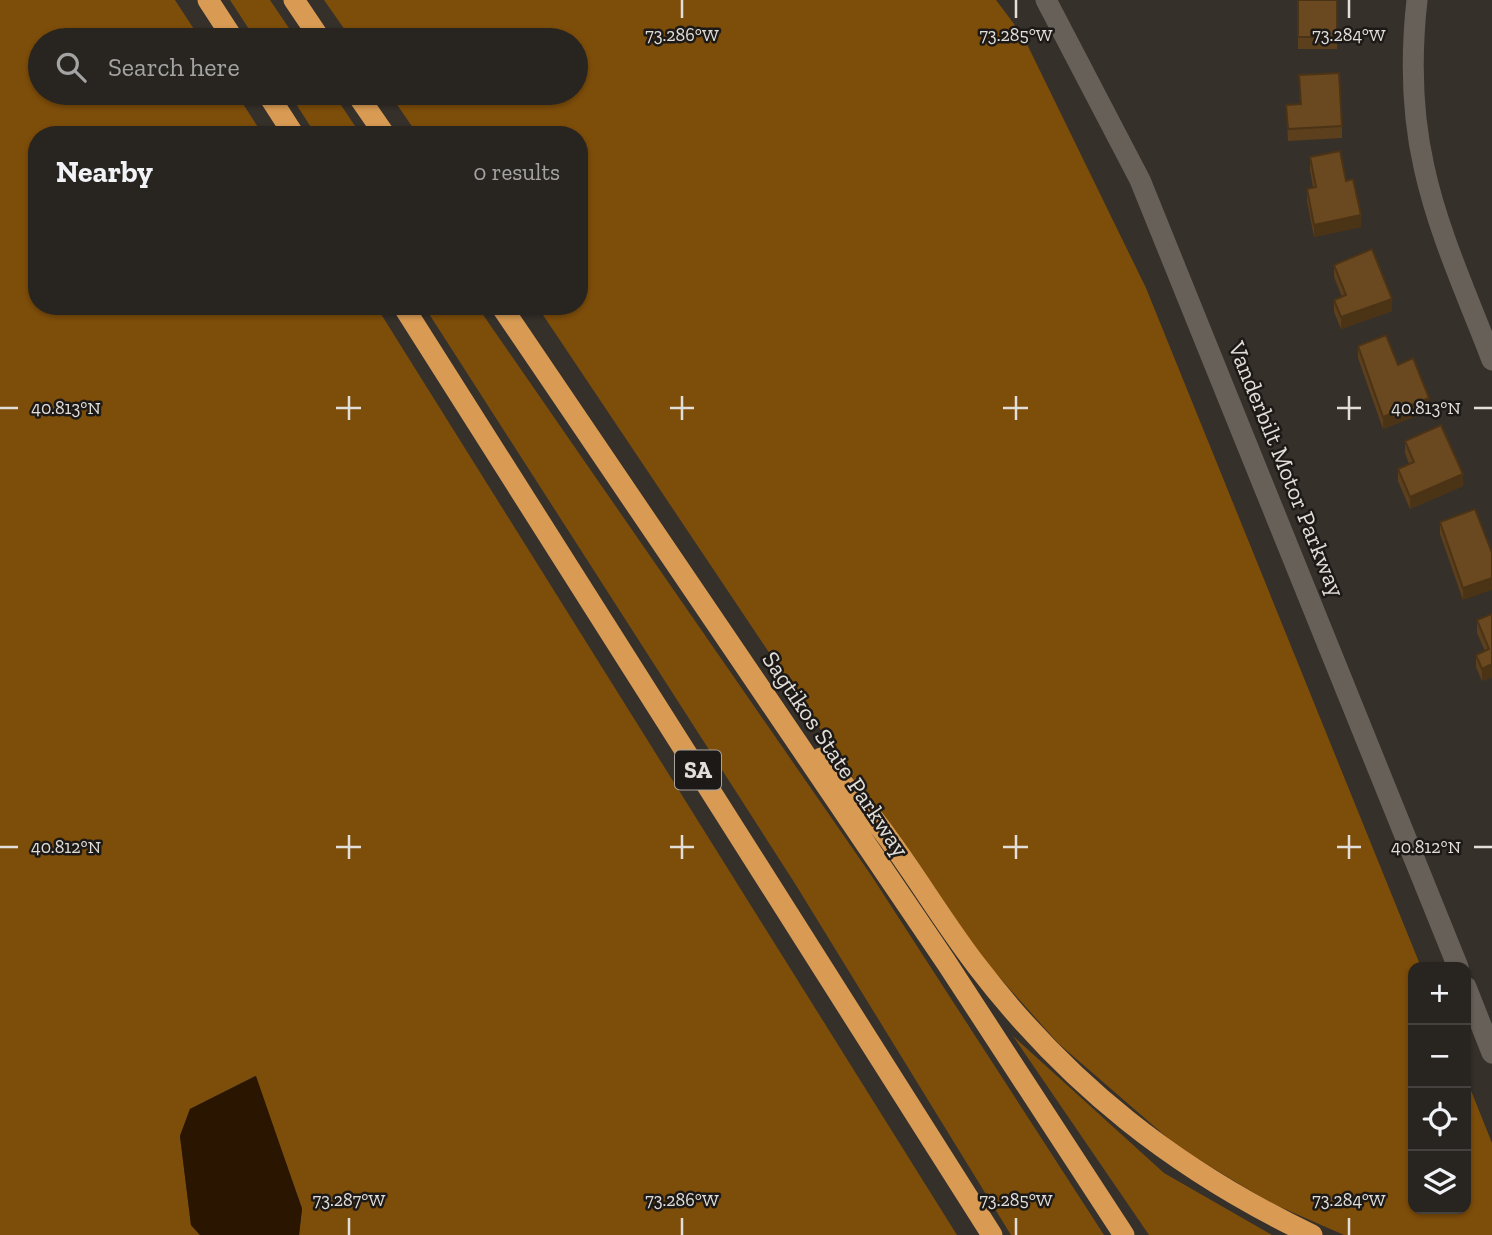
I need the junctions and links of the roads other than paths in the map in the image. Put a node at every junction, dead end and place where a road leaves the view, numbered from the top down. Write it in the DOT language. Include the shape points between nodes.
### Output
graph roads {
  1 [pos="208,0"];
  2 [pos="294,0"];
  3 [pos="1046,0"];
  4 [pos="1417,0"];
  5 [pos="226,28"];
  6 [pos="313,28"];
  7 [pos="275,105"];
  8 [pos="364,105"];
  9 [pos="288,126"];
  10 [pos="379,126"];
  11 [pos="409,315"];
  12 [pos="507,315"];
  13 [pos="1492,360"];
  14 [pos="756,683"];
  15 [pos="1456,962"];
  16 [pos="1471,1000"];
  17 [pos="1492,1053"];
  18 [pos="992,1235"];
  19 [pos="1124,1235"];
  20 [pos="1312,1235"];
  1 -- 5 [label="highway"];
  2 -- 6 [label="highway"];
  3 -- 15 [label="main road, Vanderbilt Motor Parkway" via="1140,180"];
  4 -- 13 [label="main road" via="1415,97 1424,166"];
  7 -- 9 [label="highway"];
  8 -- 10 [label="highway"];
  11 -- 18 [label="highway, SA"];
  12 -- 14 [label="highway, Sagtikos State Parkway"];
  14 -- 19 [label="highway, Sagtikos State Parkway"];
  14 -- 20 [label="highway" via="874,820 978,967 1078,1080 1199,1173"];
  16 -- 17 [label="main road"];
}
